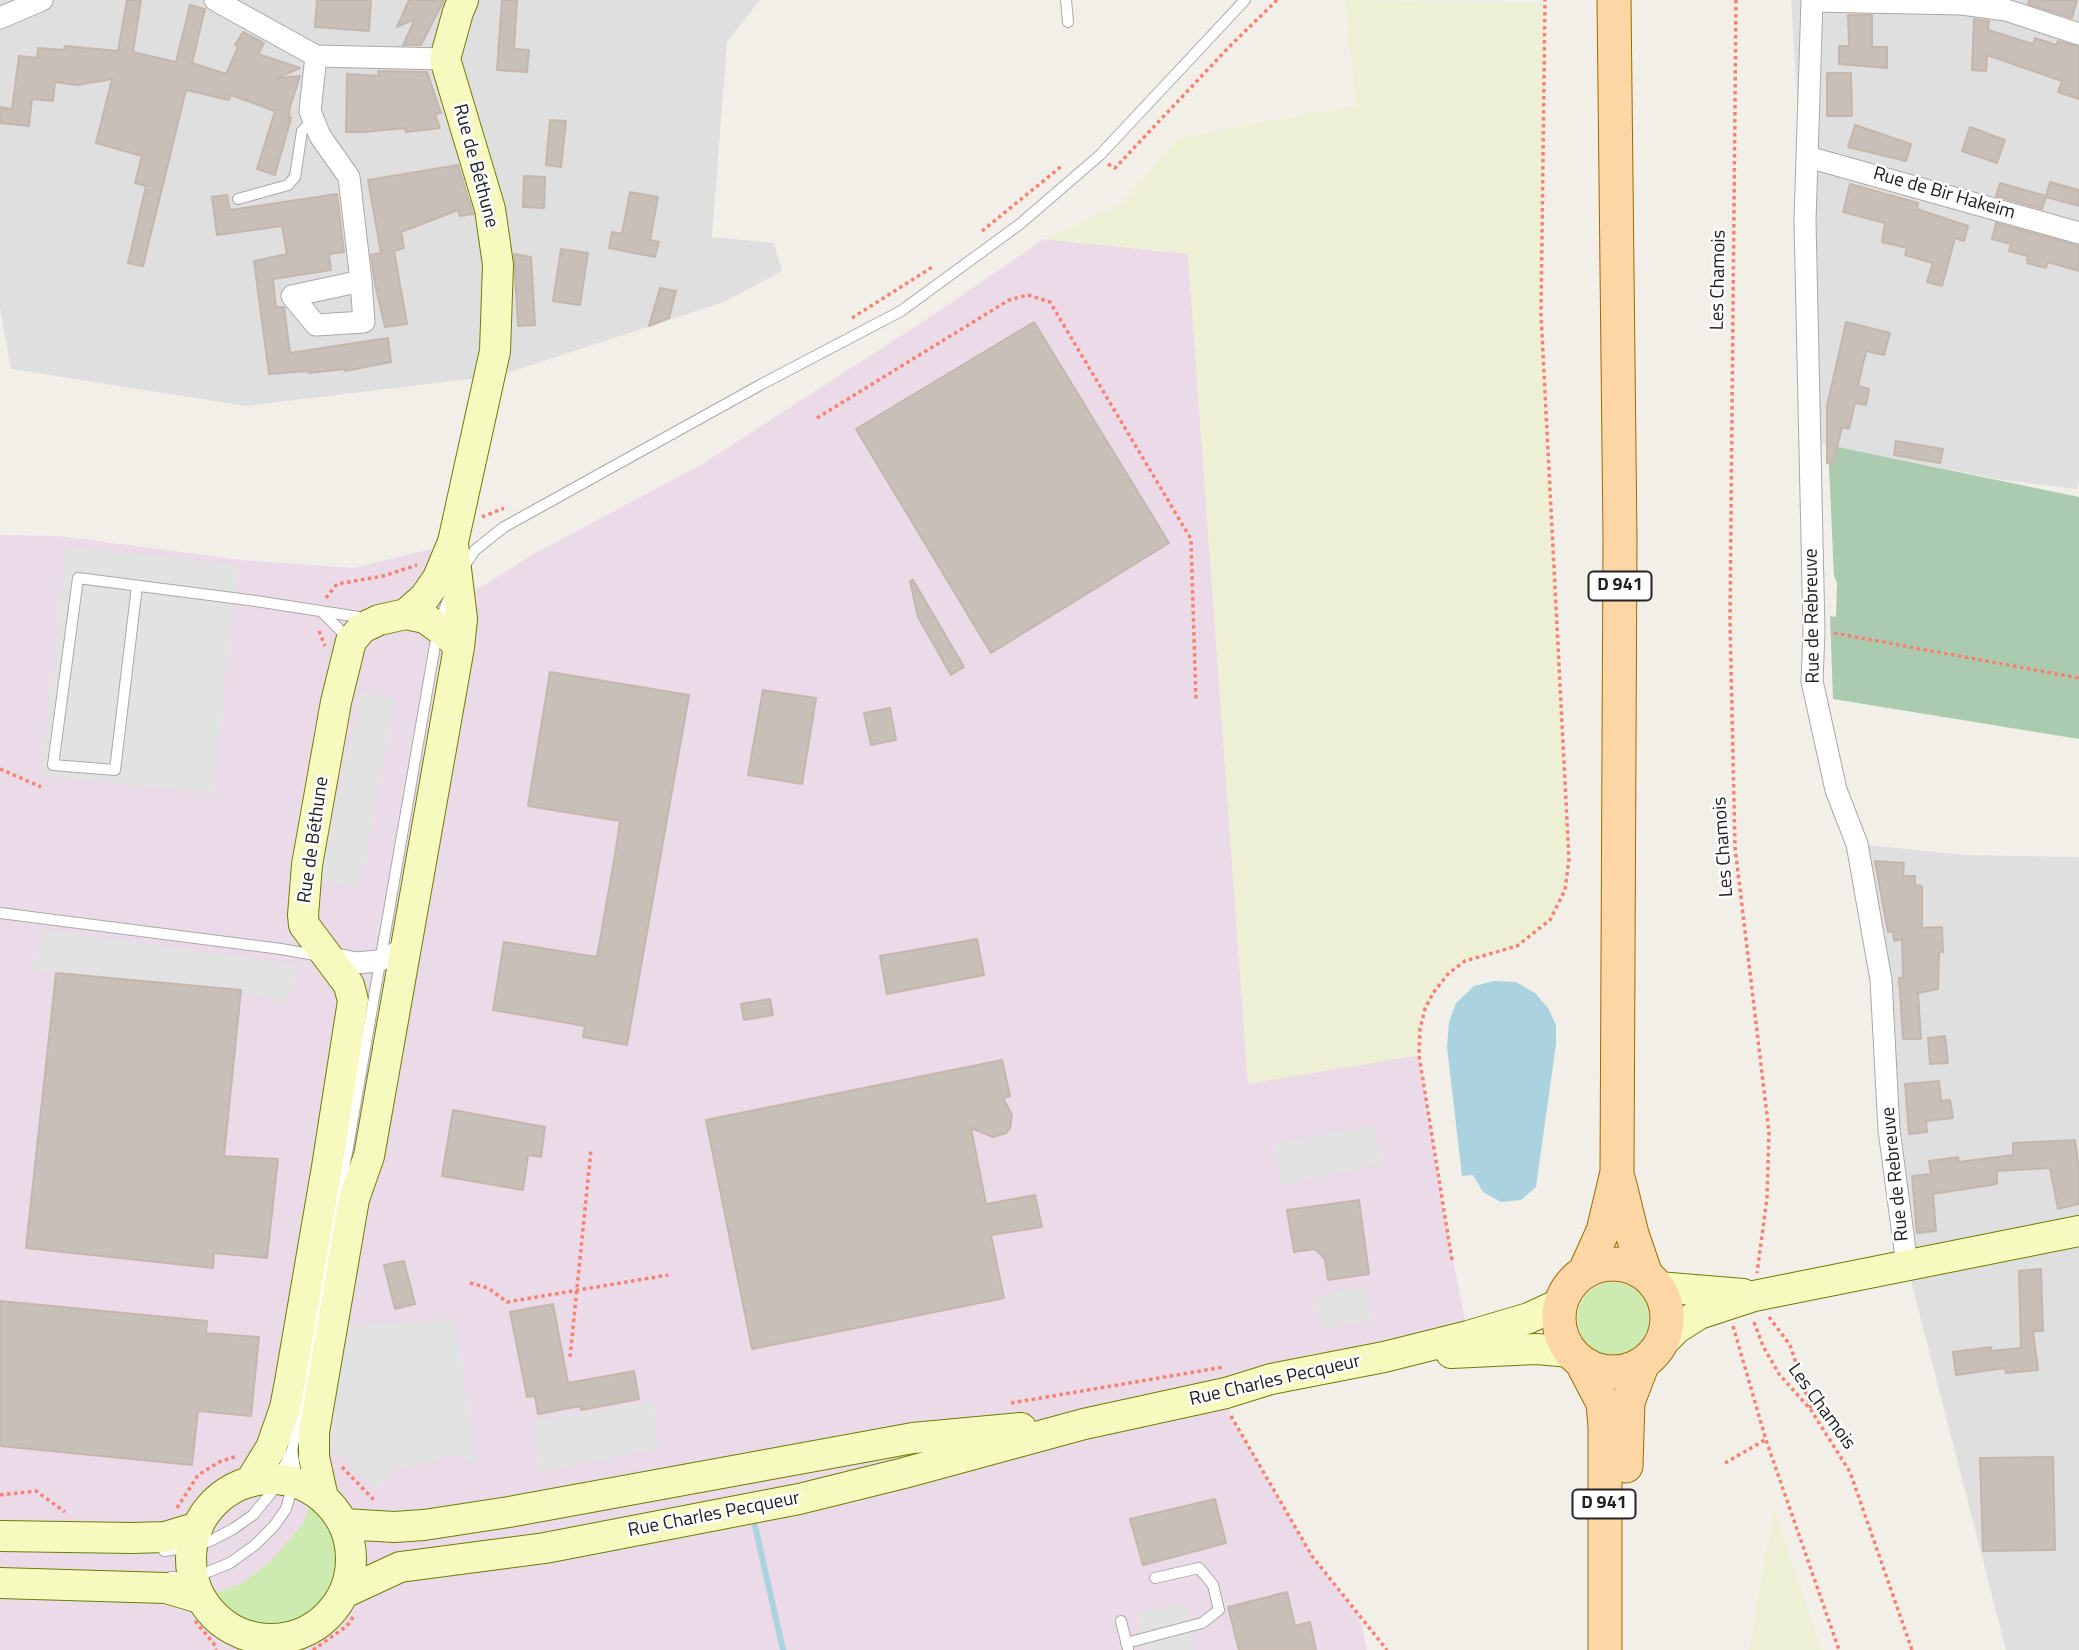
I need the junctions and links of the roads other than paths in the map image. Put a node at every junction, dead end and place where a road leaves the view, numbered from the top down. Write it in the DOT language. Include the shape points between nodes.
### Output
graph roads {
  1 [pos="41,0"];
  2 [pos="215,0"];
  3 [pos="463,0"];
  4 [pos="1066,0"];
  5 [pos="1245,0"];
  6 [pos="1614,0"];
  7 [pos="1812,0"];
  8 [pos="0,18"];
  9 [pos="1068,22"];
  10 [pos="2079,34"];
  11 [pos="316,56"];
  12 [pos="445,59"];
  13 [pos="313,120"];
  14 [pos="1808,157"];
  15 [pos="238,199"];
  16 [pos="2079,233"];
  17 [pos="361,281"];
  18 [pos="453,542"];
  19 [pos="457,578"];
  20 [pos="137,586"];
  21 [pos="321,611"];
  22 [pos="392,617"];
  23 [pos="448,638"];
  24 [pos="351,641"];
  25 [pos="0,913"];
  26 [pos="298,933"];
  27 [pos="405,946"];
  28 [pos="281,949"];
  29 [pos="331,958"];
  30 [pos="379,961"];
  31 [pos="1617,1172"];
  32 [pos="2079,1231"];
  33 [pos="1907,1265"];
  34 [pos="1585,1271"];
  35 [pos="1652,1281"];
  36 [pos="1743,1299"];
  37 [pos="1561,1303"];
  38 [pos="1651,1355"];
  39 [pos="1384,1357"];
  40 [pos="1576,1358"];
  41 [pos="1084,1424"];
  42 [pos="292,1450"];
  43 [pos="273,1481"];
  44 [pos="323,1497"];
  45 [pos="344,1524"];
  46 [pos="0,1535"];
  47 [pos="195,1537"];
  48 [pos="147,1551"];
  49 [pos="41,1572"];
  50 [pos="0,1573"];
  51 [pos="142,1576"];
  52 [pos="1155,1578"];
  53 [pos="0,1583"];
  54 [pos="196,1588"];
  55 [pos="344,1593"];
  56 [pos="1121,1621"];
  57 [pos="229,1638"];
  58 [pos="293,1642"];
  59 [pos="1127,1646"];
  60 [pos="1605,1650"];
  61 [pos="1624,1650"];
  1 -- 8 [label="street"];
  2 -- 11 [label="street"];
  3 -- 12 [label="main road"];
  4 -- 9 [label="lane"];
  5 -- 19 [label="lane" via="1100,155 1020,224 901,311 504,527 474,550"];
  6 -- 31 [label="main road, D 941" via="1620,538"];
  7 -- 10 [label="street" via="1962,4 2006,10"];
  7 -- 14 [label="street, Rue de Rebreuve"];
  11 -- 12 [label="street"];
  11 -- 13 [label="street"];
  12 -- 18 [label="main road, Rue de Béthune" via="490,209 498,265 495,351"];
  13 -- 15 [label="lane" via="302,131 295,177 288,186"];
  13 -- 17 [label="street" via="349,177"];
  14 -- 16 [label="street, Rue de Bir Hakeim"];
  14 -- 33 [label="street, Rue de Rebreuve" via="1812,681 1836,790 1857,844 1881,980 1889,1130"];
  18 -- 19 [label="main road, Rue de Béthune"];
  18 -- 22 [label="main road, Rue de Béthune" via="425,597"];
  19 -- 23 [label="main road, Rue de Béthune" via="462,619"];
  20 -- 20 [label="lane" via="78,578 53,765 115,770"];
  20 -- 21 [label="lane"];
  21 -- 22 [label="lane"];
  21 -- 24 [label="lane"];
  22 -- 23 [label="main road" via="425,618"];
  22 -- 24 [label="main road, Rue de Béthune" via="362,628"];
  23 -- 27 [label="main road, Rue de Béthune"];
  23 -- 30 [label="lane"];
  24 -- 26 [label="main road, Rue de Béthune" via="336,702"];
  25 -- 28 [label="lane"];
  26 -- 28 [label="lane"];
  26 -- 29 [label="main road, Rue de Béthune"];
  27 -- 30 [label="street"];
  27 -- 44 [label="main road, Rue de Béthune" via="369,1156 354,1199 314,1432"];
  28 -- 29 [label="lane"];
  29 -- 30 [label="street"];
  29 -- 43 [label="main road, Rue de Béthune" via="349,985 353,1002 290,1382 271,1448"];
  30 -- 42 [label="lane"];
  31 -- 34 [label="main road, D 941" via="1603,1231"];
  31 -- 35 [label="main road, D 941" via="1632,1234"];
  32 -- 33 [label="main road"];
  33 -- 36 [label="main road"];
  34 -- 35 [label="main road" via="1616,1264 1632,1267"];
  34 -- 37 [label="main road" via="1570,1285"];
  35 -- 36 [label="main road" via="1737,1292"];
  35 -- 38 [label="main road" via="1663,1296 1667,1316 1664,1337"];
  36 -- 38 [label="main road" via="1699,1314"];
  37 -- 39 [label="main road, Rue Charles Pecqueur" via="1529,1318"];
  37 -- 40 [label="main road" via="1559,1329"];
  38 -- 40 [label="main road" via="1634,1368 1613,1372"];
  38 -- 61 [label="main road, D 941" via="1628,1402"];
  39 -- 40 [label="main road, Rue Charles Pecqueur" via="1536,1349"];
  39 -- 41 [label="main road, Rue Charles Pecqueur"];
  40 -- 60 [label="main road, D 941" via="1590,1374 1605,1427"];
  41 -- 45 [label="main road, Rue Charles Pecqueur" via="913,1437 424,1525"];
  41 -- 55 [label="main road, Rue Charles Pecqueur" via="799,1499 545,1548 400,1567"];
  42 -- 43 [label="lane"];
  42 -- 43 [label="lane" via="295,1468"];
  43 -- 44 [label="main road"];
  43 -- 47 [label="main road" via="228,1491 214,1502"];
  43 -- 54 [label="lane" via="286,1509 274,1527"];
  44 -- 45 [label="main road"];
  45 -- 55 [label="main road" via="351,1555"];
  46 -- 47 [label="main road"];
  47 -- 48 [label="lane"];
  47 -- 54 [label="main road"];
  49 -- 50 [label="lane"];
  51 -- 54 [label="lane"];
  52 -- 59 [label="lane" via="1199,1569 1213,1585 1219,1611 1202,1623"];
  53 -- 54 [label="main road"];
  54 -- 57 [label="main road"];
  55 -- 58 [label="main road" via="332,1611"];
  56 -- 59 [label="lane"];
  57 -- 58 [label="main road"];
}
